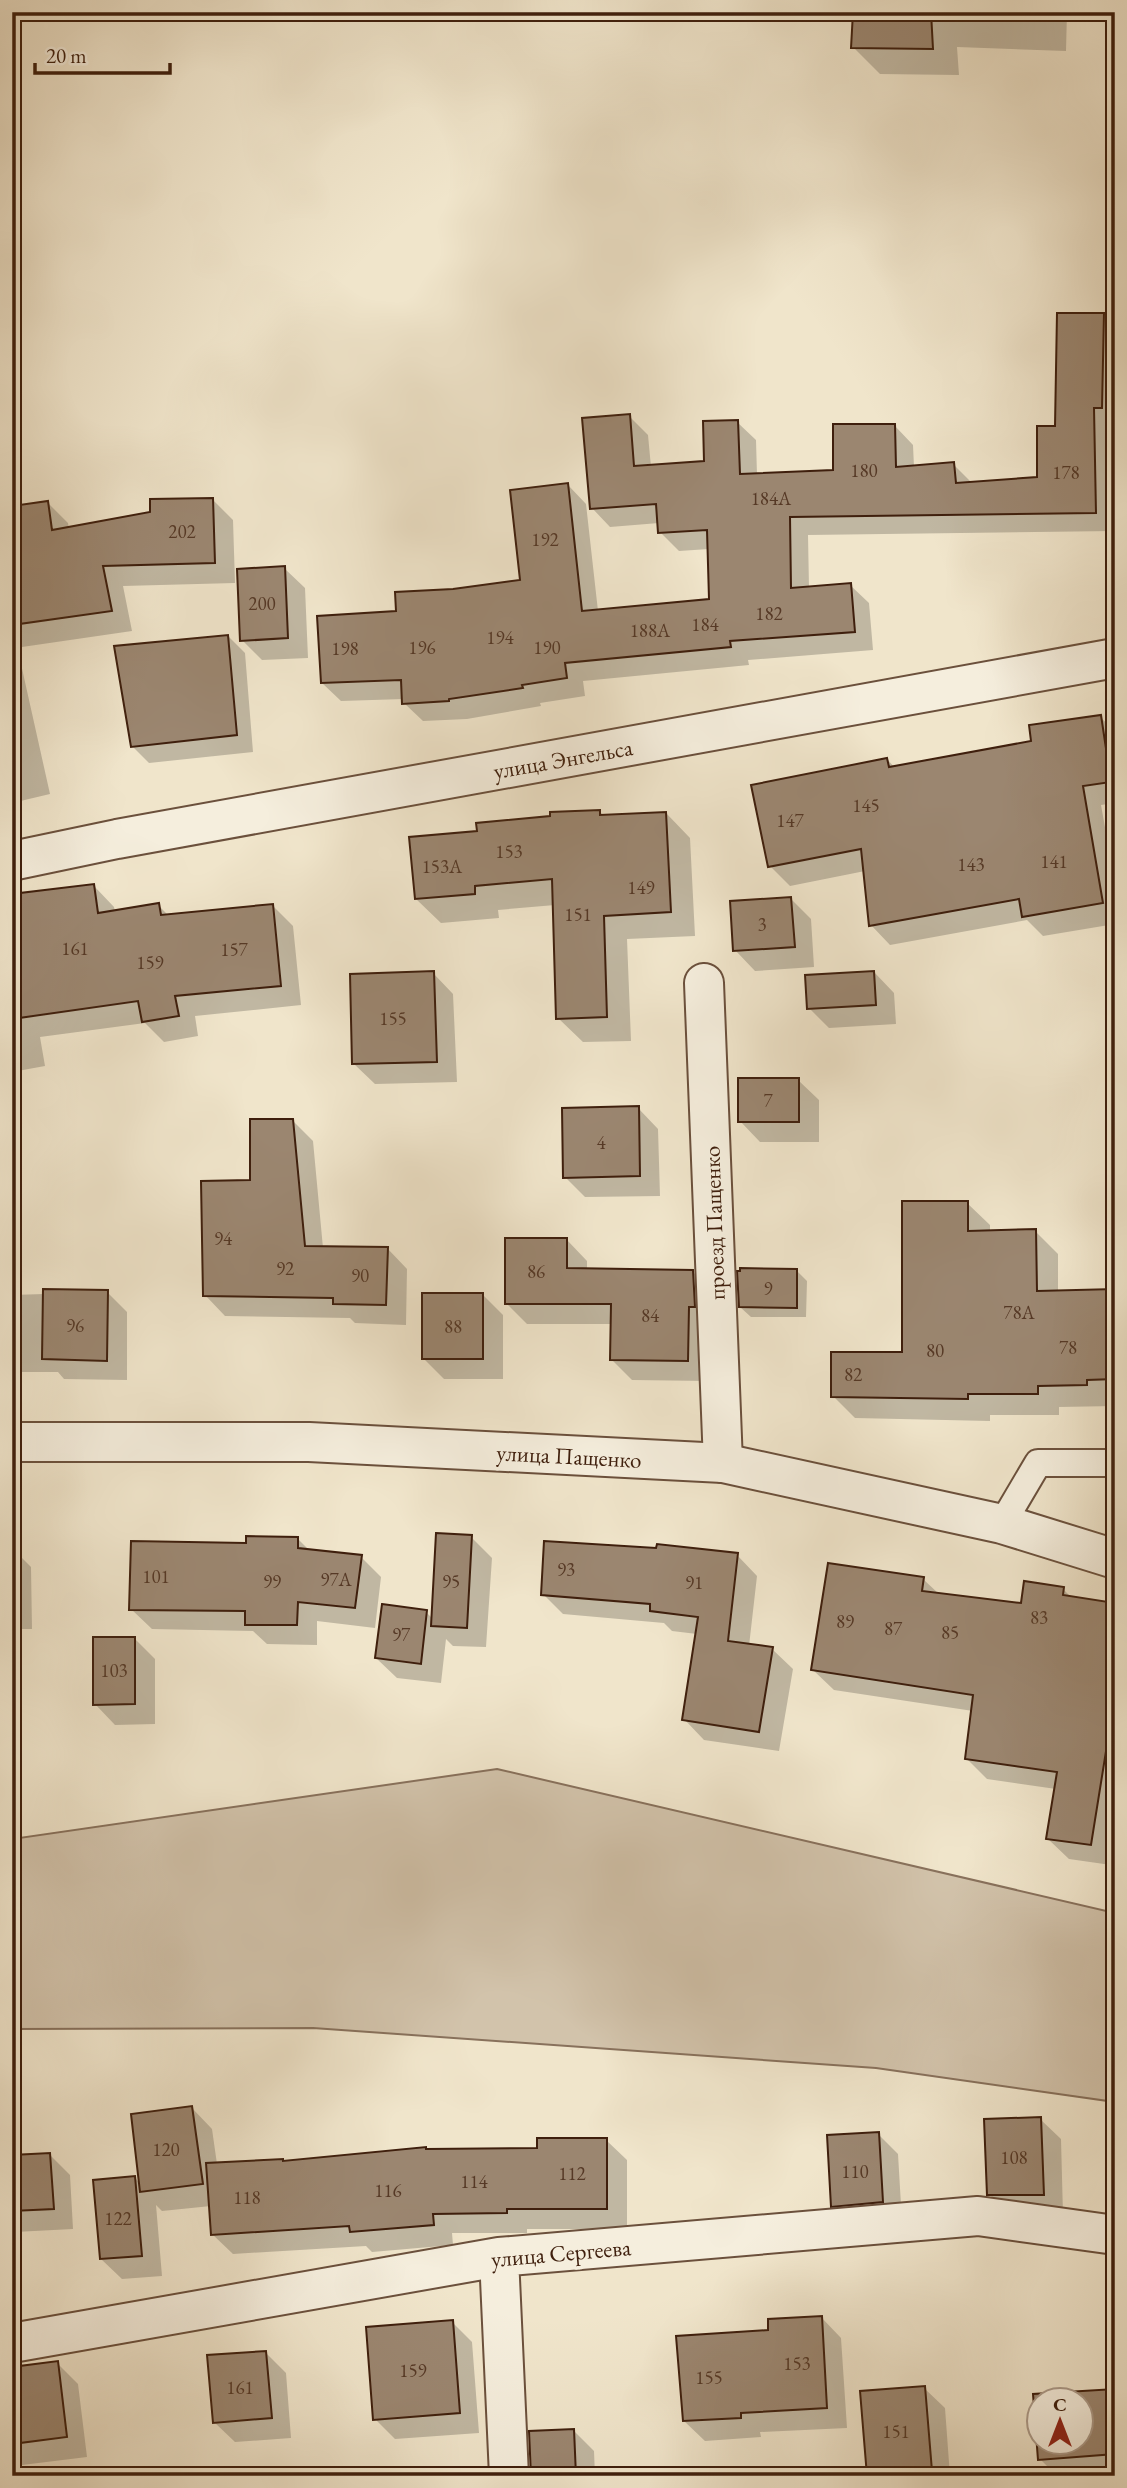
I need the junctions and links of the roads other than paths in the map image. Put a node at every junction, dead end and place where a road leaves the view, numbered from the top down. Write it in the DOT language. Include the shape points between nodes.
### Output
graph roads {
  1 [pos="1115,658"];
  2 [pos="12,861"];
  3 [pos="704,983"];
  4 [pos="12,1442"];
  5 [pos="723,1463"];
  6 [pos="1115,1463"];
  7 [pos="1002,1524"];
  8 [pos="1115,1559"];
  9 [pos="1115,2235"];
  10 [pos="499,2257"];
  11 [pos="12,2343"];
  12 [pos="509,2476"];
  1 -- 2 [label="street, улица Энгельса"];
  3 -- 5 [label="street, проезд Пащенко"];
  4 -- 5 [label="street, улица Пащенко" via="309,1442"];
  5 -- 7 [label="street, улица Пащенко"];
  6 -- 7 [label="lane" via="1038,1463"];
  7 -- 8 [label="street, улица Пащенко"];
  9 -- 10 [label="street, улица Сергеева" via="978,2216"];
  10 -- 11 [label="street, улица Сергеева"];
  10 -- 12 [label="street"];
}
